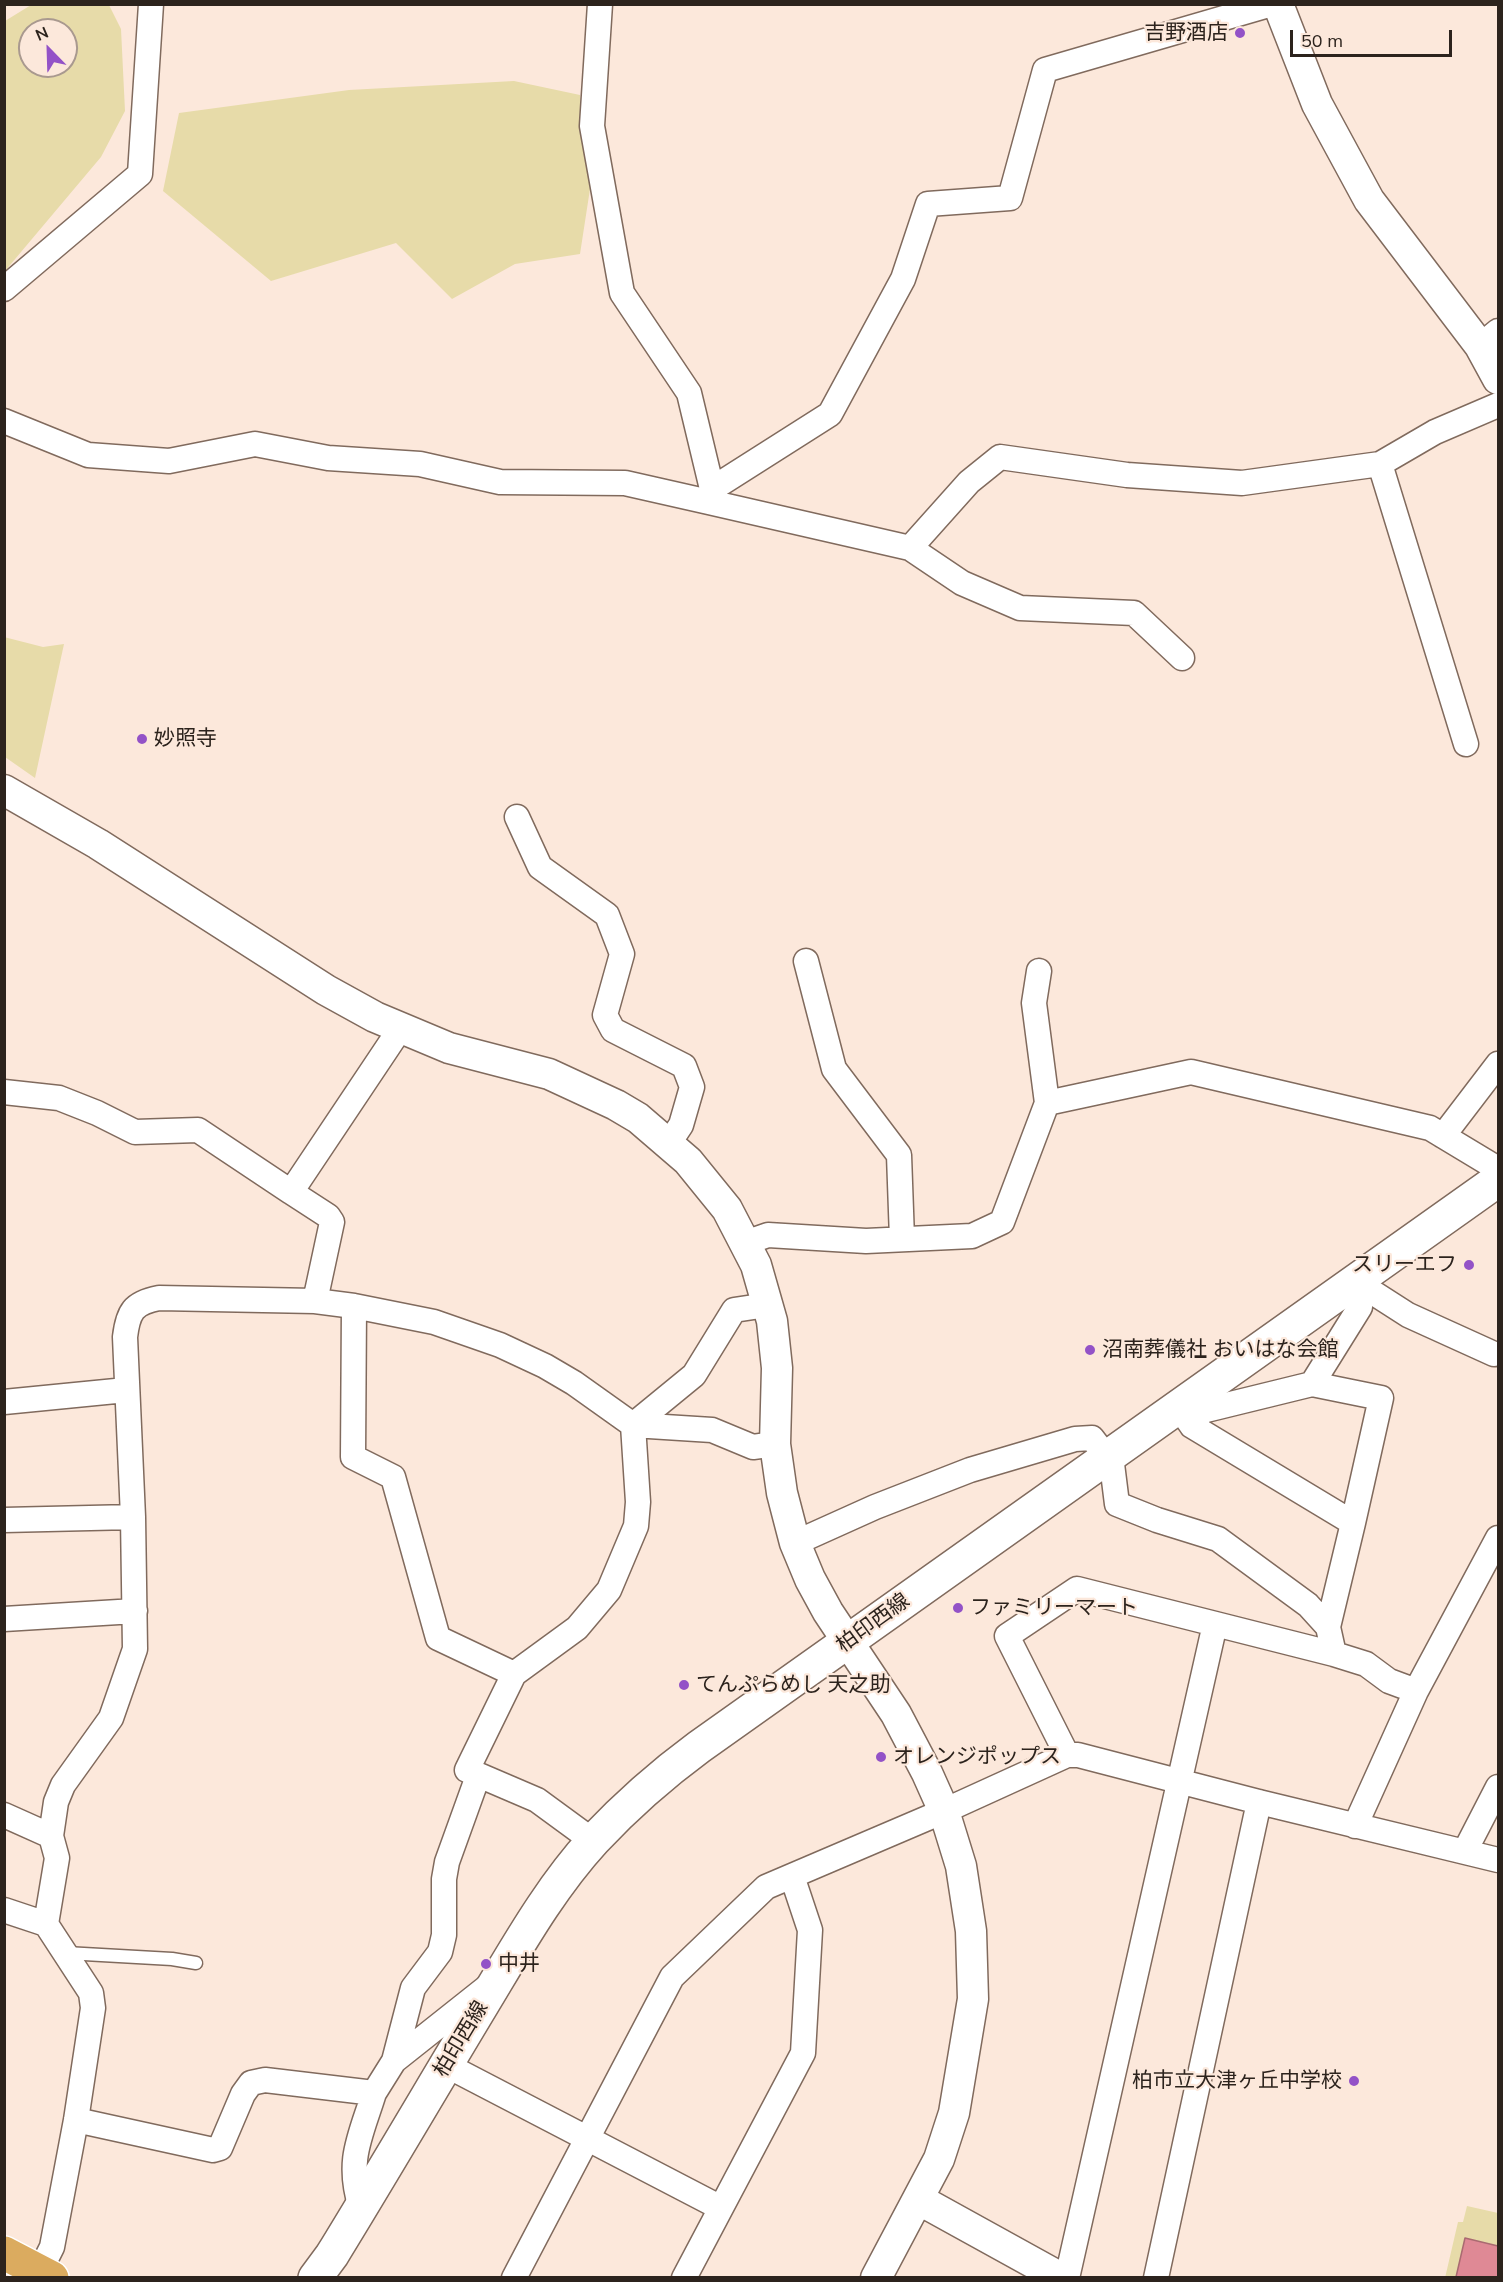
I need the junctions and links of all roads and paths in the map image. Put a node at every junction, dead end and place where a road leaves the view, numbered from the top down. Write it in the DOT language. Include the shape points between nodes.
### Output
graph roads {
  1 [pos="151,4"];
  2 [pos="600,4"];
  3 [pos="1272,4"];
  4 [pos="1278,4"];
  5 [pos="4,289"];
  6 [pos="1489,338"];
  7 [pos="1498,379"];
  8 [pos="1498,405"];
  9 [pos="4,421"];
  10 [pos="1380,464"];
  11 [pos="710,495"];
  12 [pos="910,548"];
  13 [pos="1182,658"];
  14 [pos="1466,744"];
  15 [pos="4,790"];
  16 [pos="517,817"];
  17 [pos="806,961"];
  18 [pos="1039,972"];
  19 [pos="400,1029"];
  20 [pos="1498,1064"];
  21 [pos="4,1092"];
  22 [pos="1047,1103"];
  23 [pos="1443,1136"];
  24 [pos="669,1143"];
  25 [pos="1498,1169"];
  26 [pos="1498,1180"];
  27 [pos="291,1192"];
  28 [pos="902,1239"];
  29 [pos="746,1243"];
  30 [pos="1355,1281"];
  31 [pos="315,1301"];
  32 [pos="767,1305"];
  33 [pos="354,1306"];
  34 [pos="1494,1353"];
  35 [pos="1312,1384"];
  36 [pos="126,1390"];
  37 [pos="4,1402"];
  38 [pos="1185,1416"];
  39 [pos="633,1425"];
  40 [pos="775,1444"];
  41 [pos="1106,1456"];
  42 [pos="134,1517"];
  43 [pos="4,1520"];
  44 [pos="1353,1523"];
  45 [pos="1498,1538"];
  46 [pos="795,1543"];
  47 [pos="135,1611"];
  48 [pos="4,1619"];
  49 [pos="1215,1624"];
  50 [pos="1328,1627"];
  51 [pos="848,1641"];
  52 [pos="1334,1654"];
  53 [pos="514,1674"];
  54 [pos="1416,1691"];
  55 [pos="1067,1755"];
  56 [pos="478,1776"];
  57 [pos="1179,1782"];
  58 [pos="1498,1787"];
  59 [pos="1259,1802"];
  60 [pos="944,1811"];
  61 [pos="4,1815"];
  62 [pos="1355,1826"];
  63 [pos="51,1836"];
  64 [pos="593,1841"];
  65 [pos="1465,1851"];
  66 [pos="1498,1860"];
  67 [pos="792,1876"];
  68 [pos="4,1910"];
  69 [pos="46,1924"];
  70 [pos="65,1953"];
  71 [pos="196,1963"];
  72 [pos="498,1979"];
  73 [pos="394,2061"];
  74 [pos="446,2065"];
  75 [pos="374,2093"];
  76 [pos="76,2120"];
  77 [pos="586,2139"];
  78 [pos="918,2199"];
  79 [pos="361,2208"];
  80 [pos="720,2208"];
  81 [pos="4,2253"];
  82 [pos="46,2274"];
  83 [pos="315,2277"];
  84 [pos="514,2277"];
  85 [pos="684,2277"];
  86 [pos="876,2277"];
  87 [pos="1061,2277"];
  88 [pos="1067,2277"];
  89 [pos="1156,2277"];
  1 -- 5 [label="street" via="140,174"];
  2 -- 11 [label="street" via="592,126 622,293 689,393"];
  3 -- 11 [label="street" via="1045,70 1010,198 928,204 903,279 830,414"];
  4 -- 6 [label="street" via="1317,104 1370,200"];
  6 -- 7 [label="street"];
  8 -- 10 [label="street" via="1435,432"];
  9 -- 11 [label="street" via="88,455 169,461 255,444 328,458 420,464 500,482 625,483"];
  10 -- 12 [label="street" via="1242,483 1127,475 1000,457 969,482"];
  10 -- 14 [label="street"];
  11 -- 12 [label="street"];
  12 -- 13 [label="street" via="962,583 1020,608 1134,613"];
  15 -- 19 [label="street" via="98,844 326,990"];
  16 -- 24 [label="street" via="540,867 607,915 622,954 605,1015 613,1030 684,1066 692,1087 681,1125"];
  17 -- 28 [label="street" via="834,1069 899,1155"];
  18 -- 22 [label="street" via="1034,1003"];
  19 -- 24 [label="street" via="448,1048 549,1074 638,1118"];
  19 -- 27 [label="street"];
  20 -- 23 [label="street"];
  21 -- 27 [label="street" via="59,1098 135,1132 198,1130"];
  22 -- 23 [label="street" via="1191,1072 1430,1128"];
  22 -- 28 [label="street" via="1002,1222 972,1236"];
  23 -- 25 [label="street"];
  24 -- 29 [label="street" via="708,1183"];
  26 -- 30 [label="main road, 柏印西線"];
  27 -- 31 [label="street" via="332,1222"];
  28 -- 29 [label="street" via="866,1241 768,1235"];
  29 -- 32 [label="street"];
  30 -- 34 [label="street" via="1408,1315"];
  30 -- 35 [label="street" via="1360,1307"];
  30 -- 38 [label="main road, 柏印西線"];
  31 -- 33 [label="street"];
  31 -- 36 [label="street" via="143,1301 127,1321"];
  32 -- 39 [label="street" via="734,1310 694,1375"];
  32 -- 40 [label="street" via="777,1368"];
  33 -- 39 [label="street" via="434,1322 500,1345 574,1383"];
  33 -- 53 [label="street" via="353,1457 393,1477 438,1638"];
  35 -- 38 [label="street"];
  35 -- 44 [label="street" via="1381,1398"];
  36 -- 37 [label="street"];
  36 -- 42 [label="street"];
  38 -- 41 [label="main road, 柏印西線"];
  38 -- 44 [label="street"];
  39 -- 40 [label="street" via="712,1430 753,1447"];
  39 -- 53 [label="street" via="636,1526 609,1590 577,1628"];
  40 -- 46 [label="street" via="782,1494"];
  41 -- 46 [label="street" via="1092,1438 1075,1439 969,1470"];
  41 -- 50 [label="street" via="1112,1464 1117,1504 1218,1539 1308,1605"];
  41 -- 51 [label="main road, 柏印西線"];
  42 -- 43 [label="street"];
  42 -- 47 [label="street"];
  44 -- 50 [label="street"];
  45 -- 54 [label="street"];
  46 -- 51 [label="street" via="810,1579"];
  47 -- 48 [label="street"];
  47 -- 63 [label="street" via="135,1649 111,1718 63,1785"];
  49 -- 52 [label="street"];
  49 -- 55 [label="street" via="1077,1589 1007,1636"];
  49 -- 57 [label="street"];
  50 -- 52 [label="street"];
  51 -- 60 [label="street" via="897,1714"];
  51 -- 64 [label="main road, 柏印西線" via="661,1776"];
  52 -- 54 [label="street" via="1366,1664 1389,1681"];
  53 -- 56 [label="street" via="467,1770"];
  54 -- 62 [label="street"];
  55 -- 57 [label="street"];
  55 -- 60 [label="street"];
  56 -- 64 [label="street" via="537,1800"];
  56 -- 73 [label="street" via="447,1862 440,1952 413,1988"];
  57 -- 59 [label="street"];
  57 -- 88 [label="street"];
  58 -- 65 [label="street"];
  59 -- 62 [label="street"];
  59 -- 89 [label="street"];
  60 -- 67 [label="street"];
  60 -- 78 [label="street" via="965,1890 973,1999 954,2113 939,2159"];
  61 -- 63 [label="street"];
  62 -- 65 [label="street"];
  63 -- 69 [label="street" via="57,1858"];
  64 -- 72 [label="main road, 柏印西線" via="553,1893"];
  65 -- 66 [label="street"];
  67 -- 77 [label="street" via="766,1887 672,1977"];
  67 -- 80 [label="street" via="810,1930 803,2053"];
  68 -- 69 [label="street"];
  69 -- 70 [label="street"];
  70 -- 71 [label="lane"];
  70 -- 76 [label="street" via="91,1993 93,2008"];
  72 -- 73 [label="street"];
  72 -- 74 [label="main road, 柏印西線"];
  73 -- 75 [label="street"];
  74 -- 77 [label="street"];
  74 -- 79 [label="main road, 柏印西線"];
  75 -- 76 [label="street" via="265,2079 251,2084 243,2094 220,2148 213,2150"];
  75 -- 79 [label="street" via="353,2159 354,2186"];
  76 -- 82 [label="street"];
  77 -- 80 [label="street"];
  77 -- 84 [label="street"];
  78 -- 86 [label="street"];
  78 -- 87 [label="street"];
  79 -- 83 [label="main road, 柏印西線"];
  80 -- 85 [label="street"];
  81 -- 82 [label="highway"];
}
